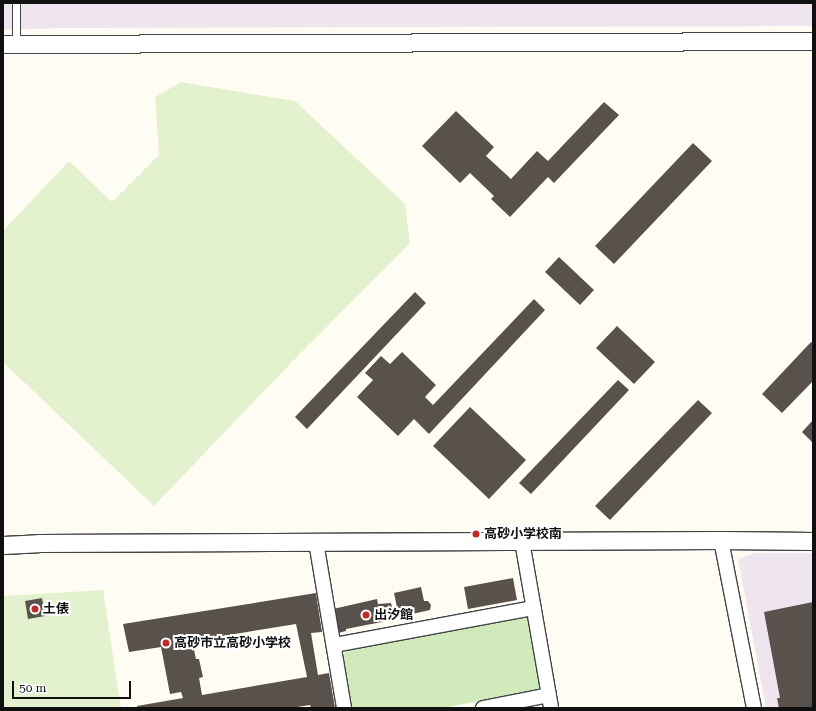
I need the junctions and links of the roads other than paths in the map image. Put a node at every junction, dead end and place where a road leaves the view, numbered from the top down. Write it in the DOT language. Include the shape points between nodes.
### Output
graph roads {
  1 [pos="16,3"];
  2 [pos="813,41"];
  3 [pos="9,44"];
  4 [pos="721,540"];
  5 [pos="522,541"];
  6 [pos="813,541"];
  7 [pos="316,542"];
  8 [pos="3,545"];
  9 [pos="534,608"];
  10 [pos="334,645"];
  11 [pos="550,702"];
  12 [pos="344,708"];
  13 [pos="483,708"];
  14 [pos="754,708"];
  1 -- 3 [label="lane"];
  2 -- 3 [label="street"];
  4 -- 5 [label="street"];
  4 -- 6 [label="street"];
  4 -- 14 [label="street"];
  5 -- 7 [label="street"];
  5 -- 9 [label="street"];
  7 -- 8 [label="street"];
  7 -- 10 [label="street"];
  9 -- 10 [label="street"];
  9 -- 11 [label="street"];
  10 -- 12 [label="street"];
  11 -- 13 [label="street"];
}
